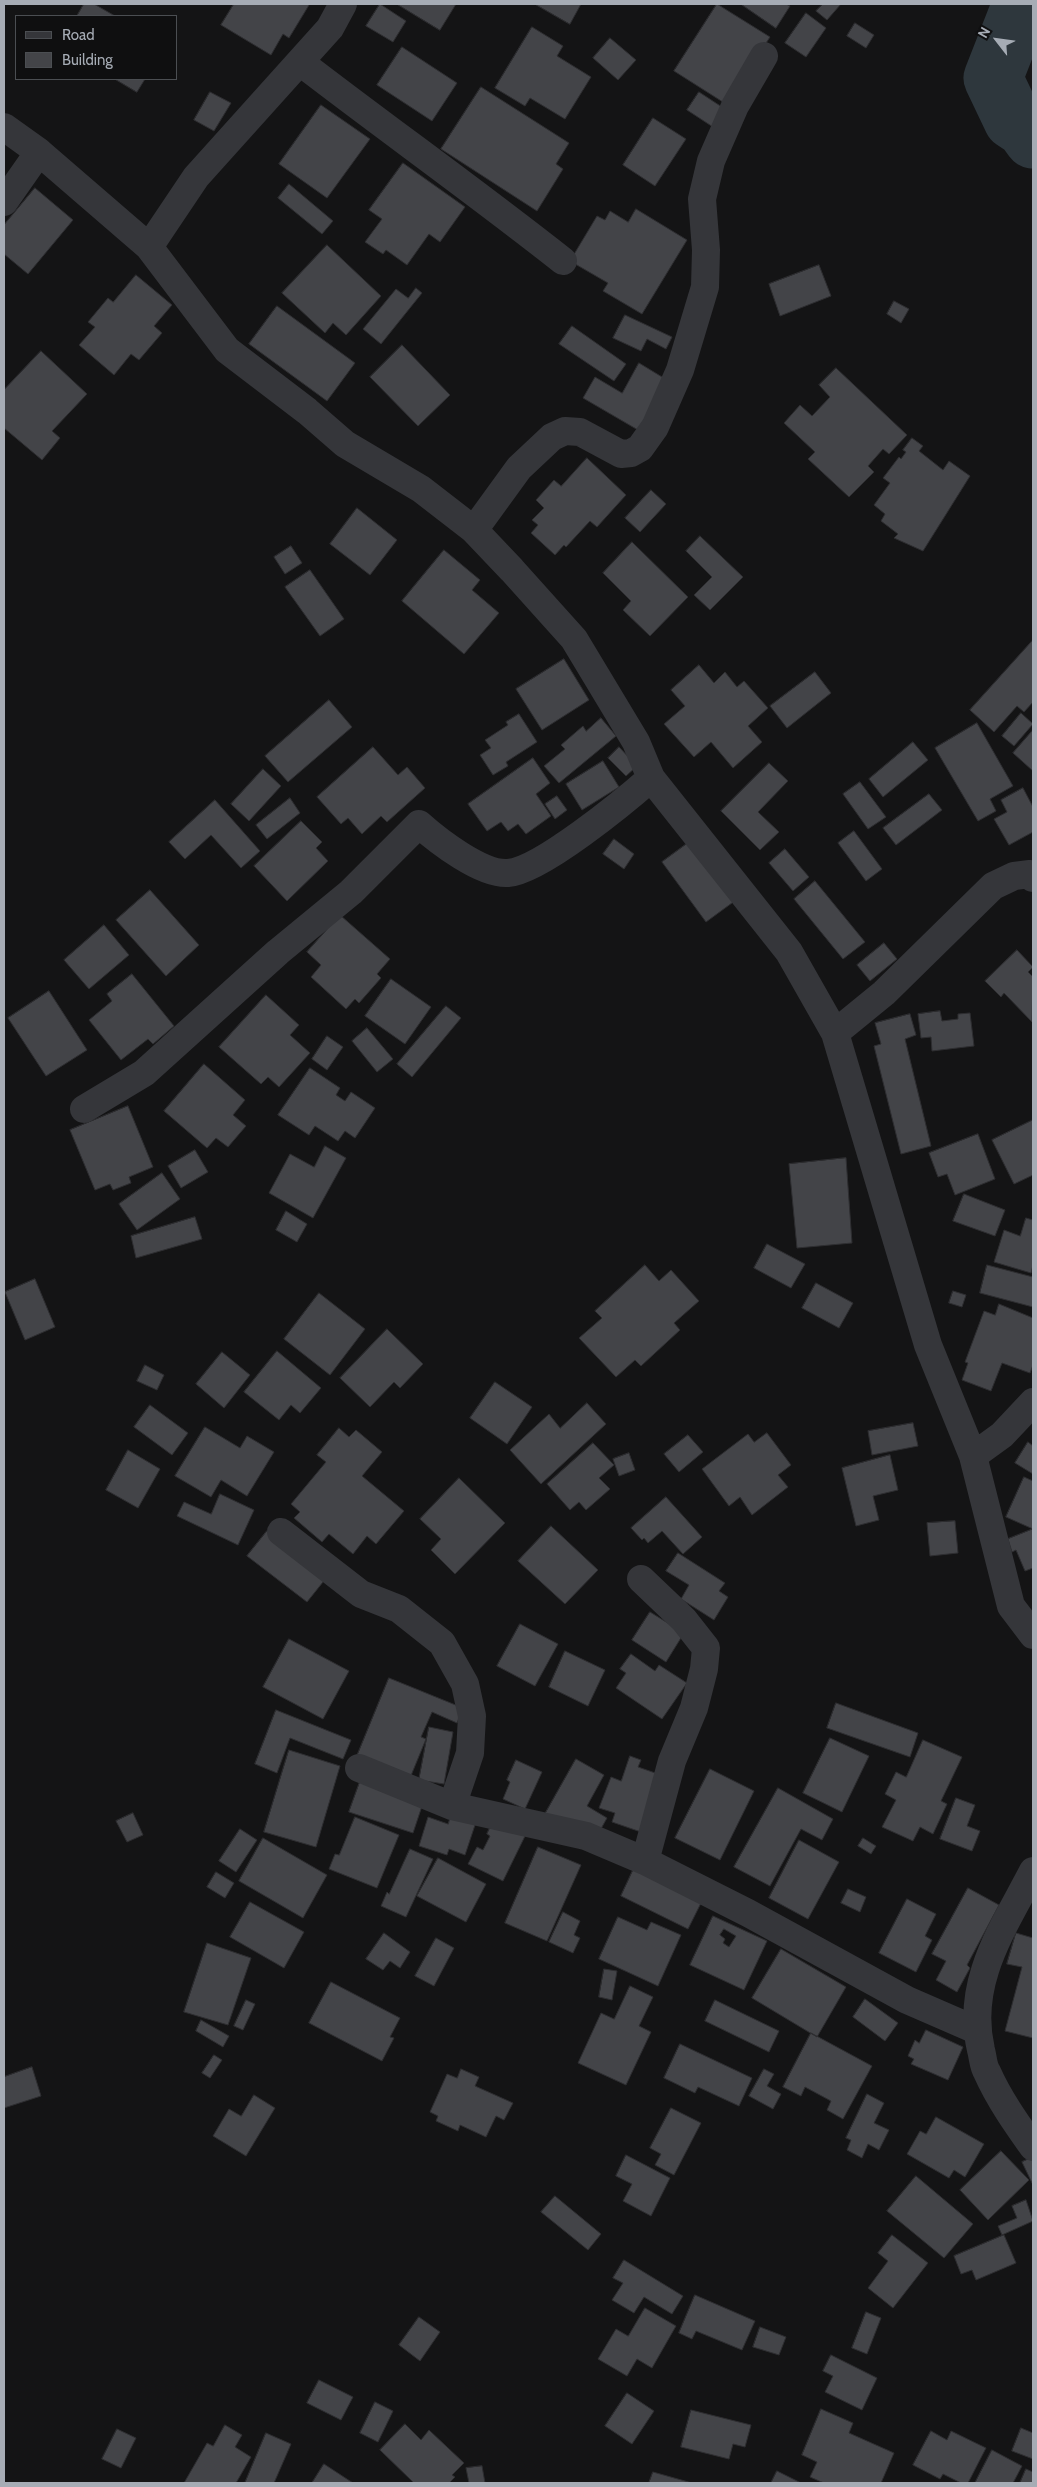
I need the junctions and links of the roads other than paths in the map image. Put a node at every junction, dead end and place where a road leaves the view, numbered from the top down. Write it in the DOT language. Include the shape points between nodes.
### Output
graph roads {
  1 [pos="342,4"];
  2 [pos="764,56"];
  3 [pos="300,62"];
  4 [pos="4,128"];
  5 [pos="39,152"];
  6 [pos="4,202"];
  7 [pos="149,247"];
  8 [pos="563,261"];
  9 [pos="474,530"];
  10 [pos="651,778"];
  11 [pos="1033,878"];
  12 [pos="835,1033"];
  13 [pos="84,1109"];
  14 [pos="1033,1402"];
  15 [pos="972,1456"];
  16 [pos="281,1532"];
  17 [pos="641,1579"];
  18 [pos="1033,1635"];
  19 [pos="359,1768"];
  20 [pos="452,1806"];
  21 [pos="645,1861"];
  22 [pos="1033,1871"];
  23 [pos="976,2030"];
  24 [pos="1033,2147"];
  1 -- 3 [label="street" via="330,28"];
  2 -- 9 [label="street" via="735,106 712,161 702,199 705,286 680,370 655,427 640,448 622,454 580,432 566,431 552,437 519,468"];
  3 -- 7 [label="street" via="196,177"];
  3 -- 8 [label="street"];
  4 -- 5 [label="street"];
  5 -- 6 [label="street"];
  5 -- 7 [label="street"];
  7 -- 9 [label="street" via="227,350 345,444 421,489"];
  9 -- 10 [label="street" via="574,639 636,742"];
  10 -- 12 [label="street" via="789,952"];
  10 -- 13 [label="street" via="624,802 552,854 508,873 490,870 444,846 419,824 351,892 278,952 144,1073"];
  11 -- 12 [label="street" via="1030,874 1014,876 993,886 884,993"];
  12 -- 15 [label="street" via="928,1345"];
  14 -- 15 [label="street" via="1002,1435"];
  15 -- 18 [label="street" via="1011,1606"];
  16 -- 20 [label="street" via="361,1594 399,1609 442,1643 465,1684 472,1716 470,1753"];
  17 -- 21 [label="street" via="684,1620 706,1648 694,1708 672,1761"];
  19 -- 20 [label="street"];
  20 -- 21 [label="street" via="586,1836"];
  21 -- 23 [label="street" via="804,1942 906,2000"];
  22 -- 23 [label="street" via="991,1953 978,1990"];
  23 -- 24 [label="street" via="986,2071"];
}
